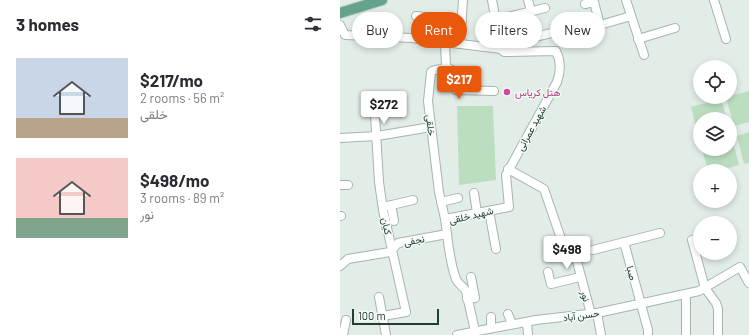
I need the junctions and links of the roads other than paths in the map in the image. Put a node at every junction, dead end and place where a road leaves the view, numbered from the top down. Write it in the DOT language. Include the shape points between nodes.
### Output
graph roads {
  1 [pos="382,0"];
  2 [pos="463,0"];
  3 [pos="492,0"];
  4 [pos="528,0"];
  5 [pos="626,0"];
  6 [pos="714,0"];
  7 [pos="585,4"];
  8 [pos="545,8"];
  9 [pos="530,11"];
  10 [pos="462,12"];
  11 [pos="494,12"];
  12 [pos="526,12"];
  13 [pos="597,12"];
  14 [pos="340,13"];
  15 [pos="631,16"];
  16 [pos="605,24"];
  17 [pos="340,25"];
  18 [pos="675,28"];
  19 [pos="411,38"];
  20 [pos="638,39"];
  21 [pos="726,39"];
  22 [pos="445,48"];
  23 [pos="501,48"];
  24 [pos="644,55"];
  25 [pos="446,67"];
  26 [pos="494,91"];
  27 [pos="375,115"];
  28 [pos="431,127"];
  29 [pos="377,136"];
  30 [pos="340,138"];
  31 [pos="508,169"];
  32 [pos="474,193"];
  33 [pos="458,198"];
  34 [pos="413,200"];
  35 [pos="441,202"];
  36 [pos="387,206"];
  37 [pos="509,207"];
  38 [pos="489,210"];
  39 [pos="477,213"];
  40 [pos="445,219"];
  41 [pos="394,221"];
  42 [pos="660,233"];
  43 [pos="447,234"];
  44 [pos="624,242"];
  45 [pos="392,249"];
  46 [pos="496,249"];
  47 [pos="593,250"];
  48 [pos="697,260"];
  49 [pos="340,266"];
  50 [pos="548,272"];
  51 [pos="471,277"];
  52 [pos="580,277"];
  53 [pos="749,283"];
  54 [pos="705,288"];
  55 [pos="686,294"];
  56 [pos="379,297"];
  57 [pos="468,300"];
  58 [pos="640,304"];
  59 [pos="531,313"];
  60 [pos="508,314"];
  61 [pos="594,314"];
  62 [pos="383,316"];
  63 [pos="491,317"];
  64 [pos="346,320"];
  65 [pos="536,320"];
  66 [pos="527,322"];
  67 [pos="512,324"];
  68 [pos="491,328"];
  69 [pos="475,331"];
  70 [pos="343,335"];
  71 [pos="386,335"];
  72 [pos="458,335"];
  73 [pos="528,335"];
  74 [pos="601,335"];
  75 [pos="648,335"];
  76 [pos="686,335"];
  77 [pos="718,335"];
  1 -- 14 [label="main road"];
  2 -- 10 [label="street"];
  3 -- 11 [label="street"];
  4 -- 9 [label="street"];
  5 -- 15 [label="street"];
  6 -- 21 [label="street"];
  7 -- 13 [label="street" via="594,2"];
  8 -- 9 [label="street"];
  9 -- 12 [label="street"];
  15 -- 16 [label="street"];
  15 -- 20 [label="street"];
  17 -- 19 [label="street" via="345,35"];
  18 -- 20 [label="street"];
  20 -- 24 [label="street"];
  22 -- 25 [label="street"];
  23 -- 31 [label="street, شهید عمرانی" via="504,52 556,51 560,62 560,75"];
  25 -- 26 [label="street" via="452,70 456,90"];
  25 -- 28 [label="street, خلقی" via="431,72 428,101"];
  27 -- 29 [label="street, کیان"];
  28 -- 29 [label="street"];
  28 -- 35 [label="street, خلقی"];
  29 -- 30 [label="street"];
  29 -- 36 [label="street, کیان" via="379,182"];
  31 -- 37 [label="street, شهید عمرانی" via="506,175"];
  31 -- 52 [label="street, نور" via="544,189"];
  32 -- 39 [label="street"];
  33 -- 35 [label="street"];
  34 -- 36 [label="street"];
  35 -- 40 [label="street, خلقی"];
  36 -- 41 [label="street"];
  36 -- 45 [label="street, کیان"];
  37 -- 38 [label="street, شهید خلقی"];
  38 -- 39 [label="street, شهید خلقی"];
  38 -- 46 [label="street"];
  39 -- 40 [label="street, شهید خلقی"];
  40 -- 43 [label="street, شهید خلقی"];
  42 -- 44 [label="street"];
  43 -- 45 [label="street, نجفی" via="398,243"];
  43 -- 57 [label="street, شهید خلقی" via="456,281 464,287"];
  44 -- 47 [label="street"];
  44 -- 58 [label="street, صبا"];
  45 -- 49 [label="street, نجفی" via="390,252 348,260"];
  45 -- 62 [label="street, کیان" via="406,312"];
  48 -- 54 [label="street"];
  50 -- 52 [label="street" via="550,284"];
  51 -- 57 [label="street" via="475,298"];
  52 -- 61 [label="street, نور"];
  53 -- 54 [label="street, حسن آباد" via="740,267"];
  54 -- 55 [label="street, حسن آباد"];
  54 -- 77 [label="street" via="718,309"];
  55 -- 58 [label="street, حسن آباد"];
  55 -- 76 [label="street"];
  56 -- 62 [label="street"];
  57 -- 69 [label="street"];
  58 -- 61 [label="street, حسن آباد"];
  58 -- 75 [label="street, صبا"];
  59 -- 65 [label="street" via="531,317 536,316"];
  60 -- 67 [label="street"];
  61 -- 65 [label="street, حسن آباد"];
  61 -- 74 [label="street, نور"];
  62 -- 71 [label="street"];
  63 -- 68 [label="street"];
  64 -- 70 [label="street"];
  65 -- 66 [label="street, حسن آباد"];
  66 -- 67 [label="street, حسن آباد"];
  66 -- 73 [label="street"];
  67 -- 68 [label="street, حسن آباد"];
  68 -- 69 [label="street, حسن آباد"];
  69 -- 72 [label="street, حسن آباد"];
}
